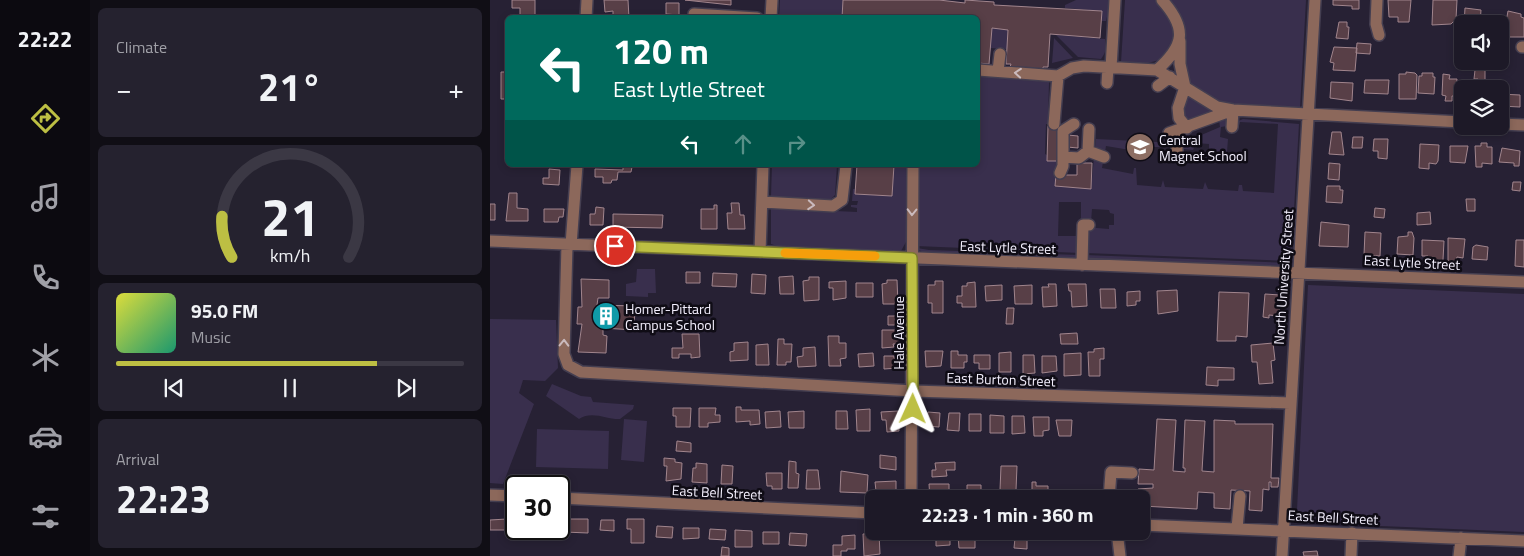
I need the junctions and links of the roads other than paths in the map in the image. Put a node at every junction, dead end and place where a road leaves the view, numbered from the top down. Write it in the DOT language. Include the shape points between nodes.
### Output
graph roads {
  1 [pos="587,0"];
  2 [pos="772,0"];
  3 [pos="1115,0"];
  4 [pos="1162,0"];
  5 [pos="1315,0"];
  6 [pos="1377,0"];
  7 [pos="694,14"];
  8 [pos="586,15"];
  9 [pos="710,15"];
  10 [pos="771,15"];
  11 [pos="1380,35"];
  12 [pos="1180,41"];
  13 [pos="1000,54"];
  14 [pos="1110,68"];
  15 [pos="980,70"];
  16 [pos="1158,70"];
  17 [pos="998,71"];
  18 [pos="1058,76"];
  19 [pos="1170,77"];
  20 [pos="1107,83"];
  21 [pos="1158,86"];
  22 [pos="1185,87"];
  23 [pos="1233,110"];
  24 [pos="1308,115"];
  25 [pos="1454,122"];
  26 [pos="1054,124"];
  27 [pos="1074,124"];
  28 [pos="1509,124"];
  29 [pos="1524,125"];
  30 [pos="1232,127"];
  31 [pos="1089,129"];
  32 [pos="1178,131"];
  33 [pos="1177,154"];
  34 [pos="1088,155"];
  35 [pos="1063,157"];
  36 [pos="1104,157"];
  37 [pos="577,167"];
  38 [pos="764,167"];
  39 [pos="846,167"];
  40 [pos="913,167"];
  41 [pos="1060,173"];
  42 [pos="762,202"];
  43 [pos="1089,225"];
  44 [pos="490,241"];
  45 [pos="569,245"];
  46 [pos="760,252"];
  47 [pos="912,258"];
  48 [pos="1082,265"];
  49 [pos="1299,272"];
  50 [pos="1524,282"];
  51 [pos="913,391"];
  52 [pos="1290,403"];
  53 [pos="1132,473"];
  54 [pos="912,490"];
  55 [pos="1109,490"];
  56 [pos="490,495"];
  57 [pos="505,496"];
  58 [pos="1240,496"];
  59 [pos="570,499"];
  60 [pos="865,513"];
  61 [pos="1150,524"];
  62 [pos="1237,528"];
  63 [pos="1282,529"];
  64 [pos="1352,533"];
  65 [pos="1461,538"];
  66 [pos="1119,540"];
  67 [pos="1524,542"];
  68 [pos="1120,556"];
  69 [pos="1282,556"];
  70 [pos="1351,556"];
  71 [pos="1459,556"];
  1 -- 8 [label="street"];
  2 -- 10 [label="street"];
  3 -- 14 [label="street"];
  4 -- 12 [label="street" via="1171,9 1179,27"];
  5 -- 24 [label="street, North University Street"];
  6 -- 11 [label="street" via="1376,24"];
  7 -- 9 [label="street"];
  12 -- 16 [label="street" via="1173,55"];
  12 -- 22 [label="street"];
  13 -- 17 [label="street"];
  14 -- 16 [label="street"];
  14 -- 18 [label="street" via="1084,66"];
  14 -- 20 [label="street"];
  15 -- 17 [label="street"];
  16 -- 19 [label="street"];
  18 -- 17 [label="street, one-way"];
  18 -- 26 [label="street"];
  19 -- 21 [label="street"];
  19 -- 22 [label="street"];
  22 -- 23 [label="street" via="1217,106"];
  22 -- 32 [label="street" via="1178,108"];
  23 -- 24 [label="street"];
  23 -- 30 [label="street"];
  23 -- 32 [label="street"];
  24 -- 25 [label="street"];
  24 -- 49 [label="street, North University Street"];
  27 -- 35 [label="street" via="1064,131"];
  28 -- 29 [label="street"];
  31 -- 34 [label="street"];
  32 -- 33 [label="street"];
  34 -- 35 [label="street"];
  34 -- 36 [label="street"];
  35 -- 41 [label="street"];
  37 -- 45 [label="street"];
  38 -- 42 [label="street"];
  42 -- 39 [label="street, one-way" via="840,204"];
  40 -- 47 [label="street, Hale Avenue, one-way"];
  42 -- 46 [label="street"];
  43 -- 48 [label="street" via="1083,225"];
  44 -- 45 [label="street, East Lytle Street"];
  45 -- 46 [label="street, East Lytle Street"];
  51 -- 45 [label="street, East Burton Street, one-way" via="592,374 572,368 564,354"];
  46 -- 47 [label="street, East Lytle Street"];
  47 -- 48 [label="street, East Lytle Street"];
  47 -- 51 [label="street, Hale Avenue"];
  48 -- 49 [label="street, East Lytle Street"];
  49 -- 50 [label="street, East Lytle Street"];
  49 -- 52 [label="street, North University Street"];
  51 -- 52 [label="street, East Burton Street"];
  51 -- 54 [label="street, Hale Avenue"];
  52 -- 63 [label="street, North University Street"];
  53 -- 55 [label="street" via="1111,472"];
  56 -- 57 [label="street"];
  58 -- 62 [label="street"];
  59 -- 60 [label="street, East Bell Street"];
  61 -- 62 [label="street, East Bell Street"];
  62 -- 63 [label="street, East Bell Street"];
  63 -- 64 [label="street, East Bell Street"];
  63 -- 69 [label="street, North University Street"];
  64 -- 65 [label="street, East Bell Street"];
  64 -- 70 [label="street"];
  65 -- 67 [label="street, East Bell Street"];
  65 -- 71 [label="street"];
  66 -- 68 [label="street"];
}
